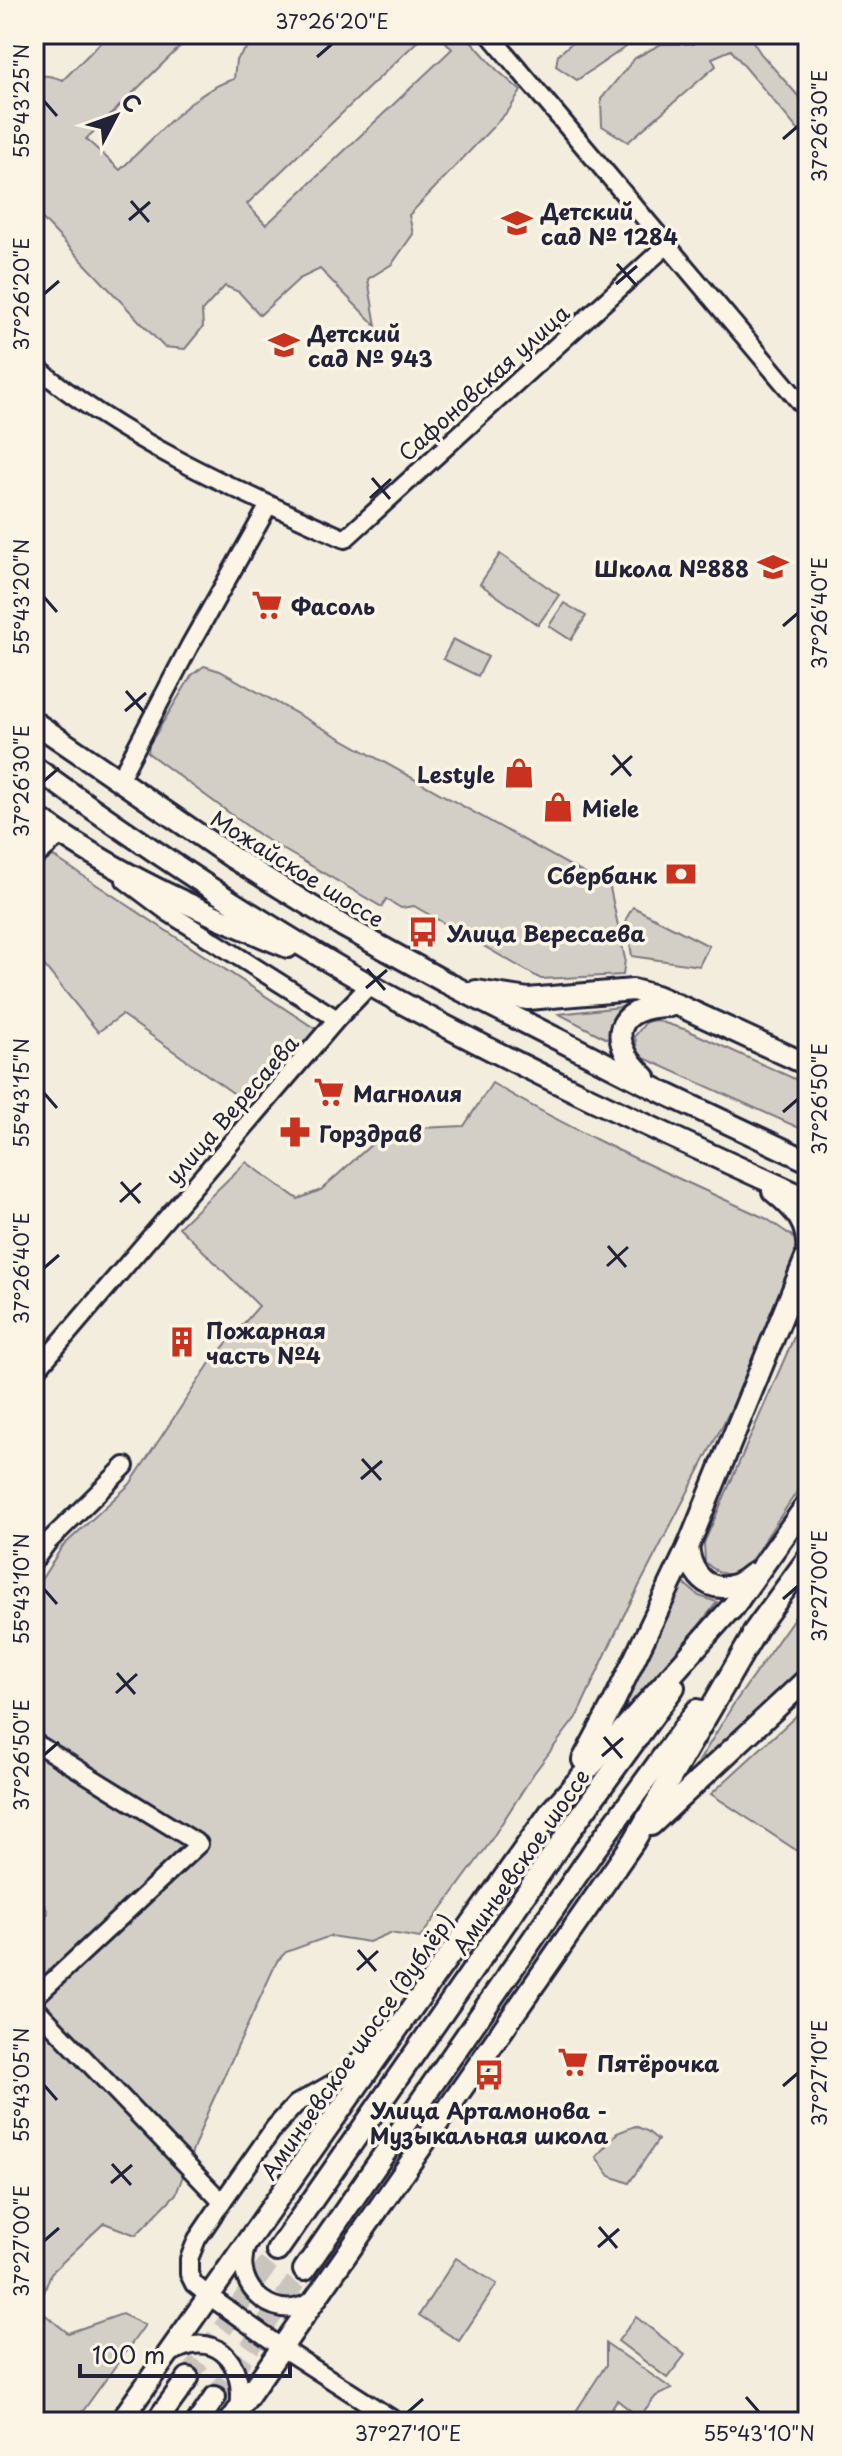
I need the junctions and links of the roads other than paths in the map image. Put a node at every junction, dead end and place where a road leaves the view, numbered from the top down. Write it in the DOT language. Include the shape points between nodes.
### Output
graph roads {
  1 [pos="489,34"];
  2 [pos="668,244"];
  3 [pos="34,365"];
  4 [pos="808,412"];
  5 [pos="269,505"];
  6 [pos="34,722"];
  7 [pos="34,767"];
  8 [pos="119,780"];
  9 [pos="34,815"];
  10 [pos="61,835"];
  11 [pos="89,853"];
  12 [pos="34,858"];
  13 [pos="343,970"];
  14 [pos="445,982"];
  15 [pos="370,985"];
  16 [pos="680,1006"];
  17 [pos="337,1019"];
  18 [pos="808,1065"];
  19 [pos="660,1091"];
  20 [pos="808,1161"];
  21 [pos="751,1173"];
  22 [pos="808,1199"];
  23 [pos="807,1254"];
  24 [pos="34,1373"];
  25 [pos="125,1466"];
  26 [pos="808,1503"];
  27 [pos="688,1547"];
  28 [pos="808,1558"];
  29 [pos="34,1561"];
  30 [pos="764,1564"];
  31 [pos="739,1599"];
  32 [pos="761,1622"];
  33 [pos="808,1678"];
  34 [pos="34,1742"];
  35 [pos="551,1811"];
  36 [pos="634,1841"];
  37 [pos="34,1998"];
  38 [pos="34,2006"];
  39 [pos="407,2015"];
  40 [pos="222,2202"];
  41 [pos="249,2240"];
  42 [pos="277,2251"];
  43 [pos="304,2270"];
  44 [pos="322,2291"];
  45 [pos="209,2296"];
  46 [pos="282,2348"];
  47 [pos="166,2356"];
  48 [pos="188,2378"];
  49 [pos="215,2397"];
  50 [pos="235,2416"];
  51 [pos="120,2422"];
  52 [pos="156,2422"];
  53 [pos="198,2422"];
  54 [pos="397,2422"];
  1 -- 2 [label="street"];
  2 -- 4 [label="street"];
  2 -- 5 [label="street, Сафоновская улица" via="345,539"];
  3 -- 5 [label="street, Сафоновская улица" via="136,435"];
  5 -- 8 [label="street"];
  6 -- 8 [label="main road, Можайское шоссе"];
  7 -- 13 [label="main road"];
  8 -- 14 [label="main road, Можайское шоссе" via="246,866"];
  9 -- 10 [label="main road"];
  10 -- 11 [label="main road"];
  10 -- 12 [label="street"];
  11 -- 13 [label="main road" via="193,906"];
  11 -- 17 [label="street" via="169,913"];
  13 -- 15 [label="main road"];
  14 -- 16 [label="main road" via="528,999 633,990"];
  14 -- 19 [label="main road, Можайское шоссе"];
  15 -- 17 [label="street, улица Вересаева"];
  15 -- 21 [label="main road" via="547,1077"];
  16 -- 18 [label="main road"];
  16 -- 19 [label="main road" via="639,1010 621,1030 625,1055"];
  17 -- 24 [label="street, улица Вересаева"];
  19 -- 20 [label="main road, Можайское шоссе"];
  21 -- 22 [label="main road"];
  21 -- 23 [label="main road" via="798,1215 806,1229"];
  23 -- 27 [label="main road"];
  25 -- 29 [label="street"];
  26 -- 30 [label="main road, Аминьевское шоссе"];
  27 -- 30 [label="main road" via="690,1565 713,1586 733,1586"];
  27 -- 35 [label="main road" via="595,1738"];
  28 -- 32 [label="main road"];
  30 -- 31 [label="main road, Аминьевское шоссе"];
  31 -- 35 [label="main road, Аминьевское шоссе (дублёр)"];
  31 -- 42 [label="main road, Аминьевское шоссе" via="568,1833"];
  32 -- 36 [label="main road"];
  32 -- 43 [label="main road" via="593,1852"];
  33 -- 36 [label="main road"];
  34 -- 37 [label="street" via="199,1844"];
  35 -- 39 [label="main road, Аминьевское шоссе (дублёр)"];
  36 -- 44 [label="main road"];
  38 -- 40 [label="street"];
  39 -- 40 [label="street" via="340,2079 296,2104"];
  39 -- 41 [label="main road, Аминьевское шоссе (дублёр)"];
  40 -- 45 [label="street" via="189,2259 194,2284"];
  41 -- 44 [label="street" via="242,2257 244,2273 262,2300 293,2308 309,2304"];
  41 -- 45 [label="main road, Аминьевское шоссе (дублёр)"];
  44 -- 46 [label="main road"];
  45 -- 46 [label="street"];
  45 -- 47 [label="main road, Аминьевское шоссе (дублёр)"];
  46 -- 50 [label="main road"];
  46 -- 54 [label="street"];
  47 -- 50 [label="street" via="190,2344 221,2352 240,2378"];
  47 -- 51 [label="main road, Аминьевское шоссе (дублёр)"];
  48 -- 52 [label="main road"];
  49 -- 53 [label="main road"];
}
